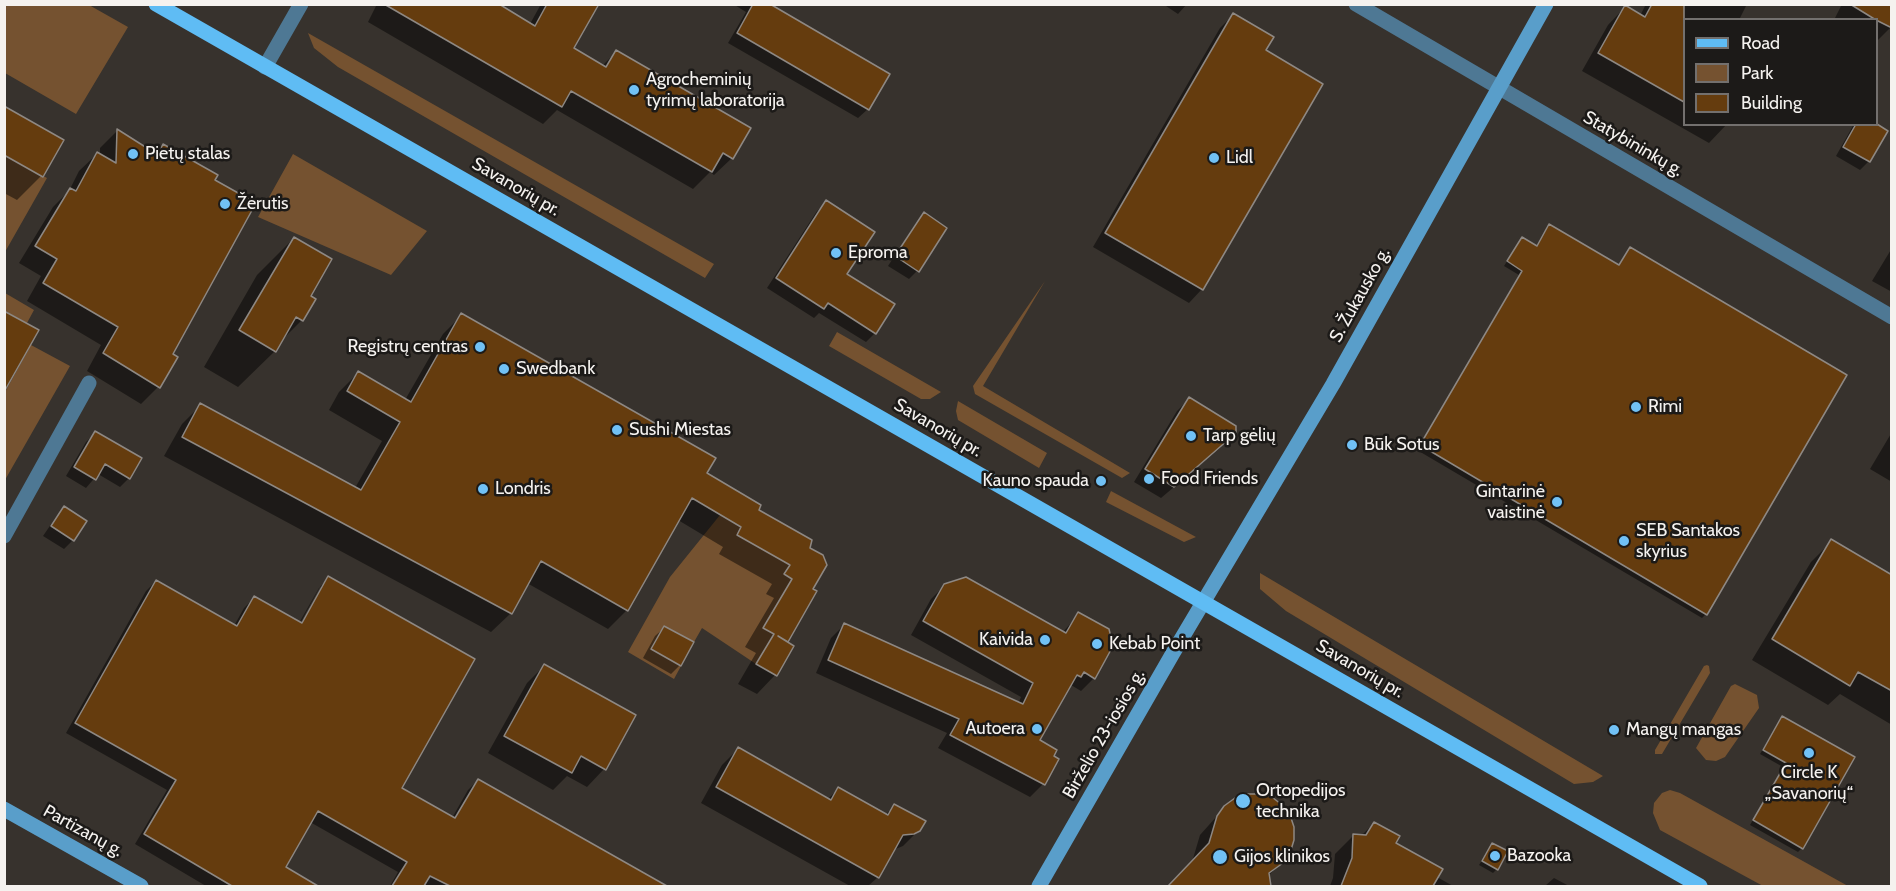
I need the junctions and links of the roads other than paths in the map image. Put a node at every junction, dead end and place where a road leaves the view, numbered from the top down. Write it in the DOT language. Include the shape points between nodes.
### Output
graph roads {
  1 [pos="156,4"];
  2 [pos="301,4"];
  3 [pos="1356,4"];
  4 [pos="1546,4"];
  5 [pos="265,67"];
  6 [pos="1498,88"];
  7 [pos="1892,317"];
  8 [pos="89,383"];
  9 [pos="4,536"];
  10 [pos="1204,602"];
  11 [pos="4,809"];
  12 [pos="141,886"];
  13 [pos="1039,886"];
  14 [pos="1700,886"];
  1 -- 5 [label="main road, Savanorių pr."];
  2 -- 5 [label="street"];
  3 -- 6 [label="street, Statybininkų g."];
  4 -- 6 [label="main road, S. Žukausko g."];
  5 -- 10 [label="main road, Savanorių pr."];
  6 -- 7 [label="street, Statybininkų g."];
  6 -- 10 [label="main road, S. Žukausko g." via="1328,392"];
  8 -- 9 [label="street"];
  10 -- 13 [label="main road, Birželio 23-iosios g."];
  10 -- 14 [label="main road, Savanorių pr."];
  11 -- 12 [label="main road, Partizanų g."];
}
